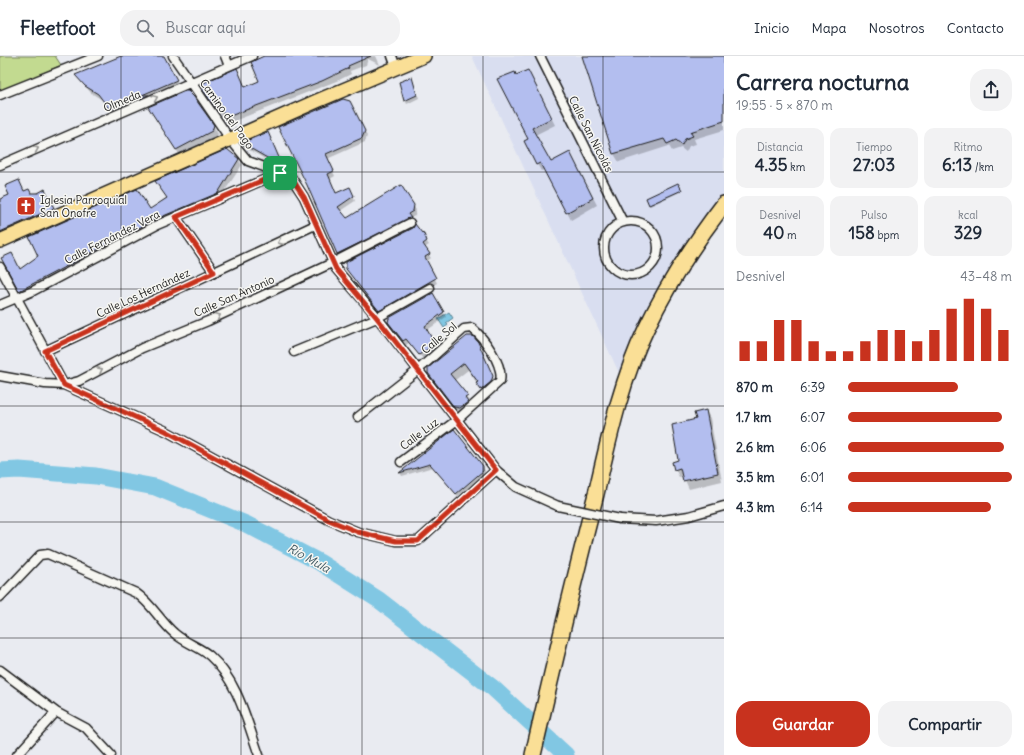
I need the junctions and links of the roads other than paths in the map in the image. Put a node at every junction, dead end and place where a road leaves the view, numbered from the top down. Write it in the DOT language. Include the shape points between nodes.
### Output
graph roads {
  1 [pos="98,56"];
  2 [pos="173,56"];
  3 [pos="225,56"];
  4 [pos="252,56"];
  5 [pos="424,56"];
  6 [pos="540,56"];
  7 [pos="394,62"];
  8 [pos="229,66"];
  9 [pos="191,83"];
  10 [pos="0,95"];
  11 [pos="230,139"];
  12 [pos="0,165"];
  13 [pos="280,173"];
  14 [pos="724,204"];
  15 [pos="176,217"];
  16 [pos="623,222"];
  17 [pos="410,223"];
  18 [pos="315,225"];
  19 [pos="0,240"];
  20 [pos="334,266"];
  21 [pos="0,267"];
  22 [pos="214,272"];
  23 [pos="430,288"];
  24 [pos="17,297"];
  25 [pos="0,305"];
  26 [pos="377,318"];
  27 [pos="45,351"];
  28 [pos="294,352"];
  29 [pos="418,370"];
  30 [pos="501,375"];
  31 [pos="0,376"];
  32 [pos="64,385"];
  33 [pos="358,417"];
  34 [pos="457,420"];
  35 [pos="401,462"];
  36 [pos="496,470"];
  37 [pos="724,506"];
  38 [pos="0,597"];
  39 [pos="0,670"];
  40 [pos="56,712"];
  41 [pos="17,755"];
  42 [pos="111,755"];
  43 [pos="259,755"];
  44 [pos="533,755"];
  1 -- 10 [label="street"];
  2 -- 9 [label="street, Camino del Pago"];
  3 -- 8 [label="street"];
  4 -- 8 [label="street, Olmeda"];
  5 -- 7 [label="main road"];
  6 -- 16 [label="street, Calle San Nicolás"];
  7 -- 11 [label="main road"];
  8 -- 9 [label="street, Olmeda"];
  9 -- 11 [label="street, Camino del Pago"];
  12 -- 9 [label="street, Olmeda, one-way"];
  11 -- 13 [label="street, Camino del Pago" via="248,161"];
  11 -- 19 [label="main road"];
  13 -- 15 [label="street, Calle Fernández Vera"];
  13 -- 18 [label="street, Camino del Pago" via="291,177 304,197"];
  14 -- 44 [label="highway" via="688,252 646,330 624,385 584,538"];
  15 -- 22 [label="street"];
  15 -- 24 [label="street, Calle Fernández Vera"];
  16 -- 16 [label="street" via="609,233 604,250 608,262 618,272 635,275 651,267 658,251 657,242 648,228 636,222"];
  17 -- 20 [label="street, Calle San Antonio"];
  18 -- 20 [label="street, Camino del Pago"];
  18 -- 22 [label="street, Calle Los Hernández, one-way"];
  20 -- 26 [label="street, Camino del Pago"];
  32 -- 20 [label="street, Calle San Antonio, one-way" via="79,381 142,348"];
  21 -- 24 [label="street"];
  22 -- 27 [label="street, Calle Los Hernández"];
  23 -- 26 [label="street"];
  24 -- 25 [label="street, Calle Fernández Vera"];
  24 -- 27 [label="street"];
  26 -- 28 [label="street"];
  26 -- 29 [label="street, Camino del Pago"];
  27 -- 32 [label="street"];
  29 -- 30 [label="street, Calle Sol" via="464,330 472,328 492,352"];
  29 -- 33 [label="street, Calle Sol"];
  29 -- 34 [label="street, Camino del Pago"];
  30 -- 34 [label="street, Calle Luz" via="500,381 489,393"];
  31 -- 32 [label="street"];
  32 -- 36 [label="street" via="166,431 329,520 358,532 396,541 418,541"];
  34 -- 35 [label="street, Calle Luz"];
  34 -- 36 [label="street, Camino del Pago"];
  36 -- 37 [label="street, Camino del Pago, bridge" via="516,487 558,506 620,519 656,521 689,516"];
  38 -- 43 [label="street" via="40,555 48,554 136,593 146,600 174,633 210,656 223,670 237,693"];
  39 -- 40 [label="street"];
  40 -- 41 [label="street"];
  40 -- 42 [label="street" via="86,728"];
}
